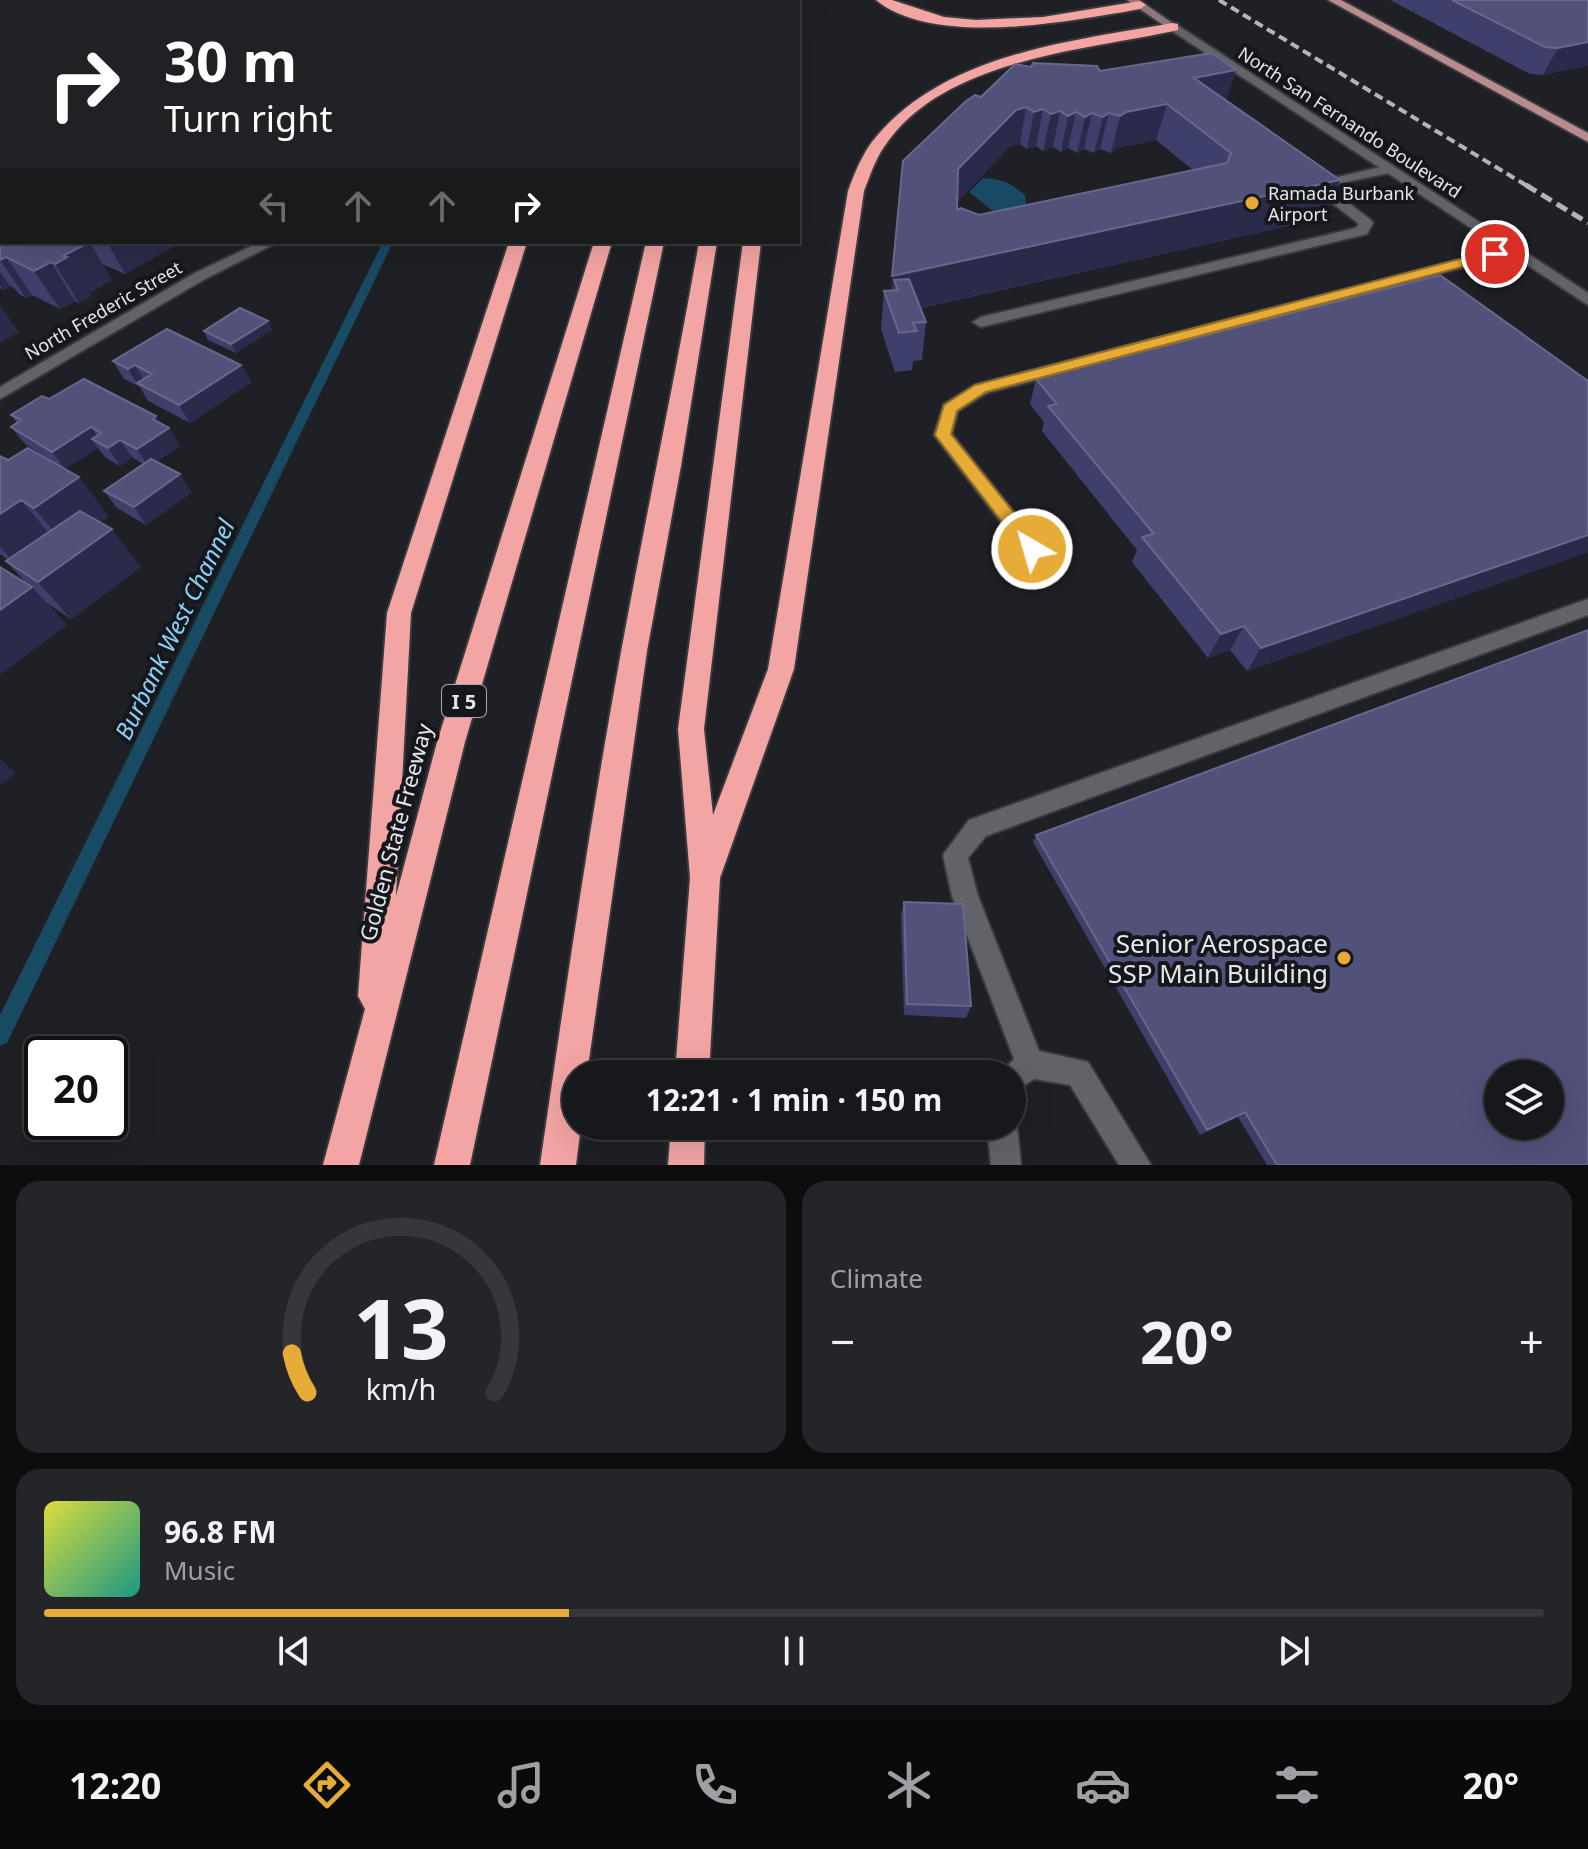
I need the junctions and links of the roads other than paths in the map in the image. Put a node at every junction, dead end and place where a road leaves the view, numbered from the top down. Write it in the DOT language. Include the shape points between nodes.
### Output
graph roads {
  1 [pos="882,0"];
  2 [pos="1333,0"];
  3 [pos="1136,2"];
  4 [pos="1173,27"];
  5 [pos="1588,138"];
  6 [pos="1389,169"];
  7 [pos="267,244"];
  8 [pos="517,244"];
  9 [pos="602,244"];
  10 [pos="655,244"];
  11 [pos="708,244"];
  12 [pos="752,244"];
  13 [pos="1512,250"];
  14 [pos="1588,300"];
  15 [pos="981,322"];
  16 [pos="0,394"];
  17 [pos="1032,549"];
  18 [pos="1588,607"];
  19 [pos="705,878"];
  20 [pos="371,1052"];
  21 [pos="693,1060"];
  22 [pos="1017,1060"];
  23 [pos="1026,1071"];
  24 [pos="687,1140"];
  25 [pos="1003,1140"];
  26 [pos="341,1165"];
  27 [pos="452,1165"];
  28 [pos="558,1165"];
  29 [pos="686,1165"];
  30 [pos="1006,1165"];
  31 [pos="1136,1165"];
  1 -- 3 [label="highway" via="932,17 981,24 1026,24"];
  2 -- 5 [label="main road"];
  3 -- 4 [label="main road, North San Fernando Boulevard"];
  4 -- 6 [label="street, North San Fernando Boulevard" via="1230,70"];
  4 -- 19 [label="highway" via="1049,50 968,78 900,119 867,162 856,191 781,669"];
  6 -- 13 [label="street, North San Fernando Boulevard"];
  6 -- 15 [label="street" via="1312,182 1366,223 1362,231"];
  7 -- 16 [label="street, North Frederic Street" via="200,276"];
  8 -- 20 [label="highway" via="399,613"];
  9 -- 20 [label="highway, Golden State Freeway / I 5" via="451,742"];
  10 -- 27 [label="highway"];
  11 -- 28 [label="highway" via="634,651"];
  12 -- 19 [label="highway" via="691,729"];
  13 -- 14 [label="street, North San Fernando Boulevard"];
  13 -- 17 [label="street" via="1433,277 981,389 950,408 943,435"];
  18 -- 22 [label="street" via="978,828 955,855"];
  19 -- 21 [label="highway"];
  20 -- 26 [label="highway, Golden State Freeway / I 5"];
  23 -- 31 [label="street" via="1078,1072"];
  24 -- 29 [label="highway"];
  25 -- 30 [label="street"];
}
